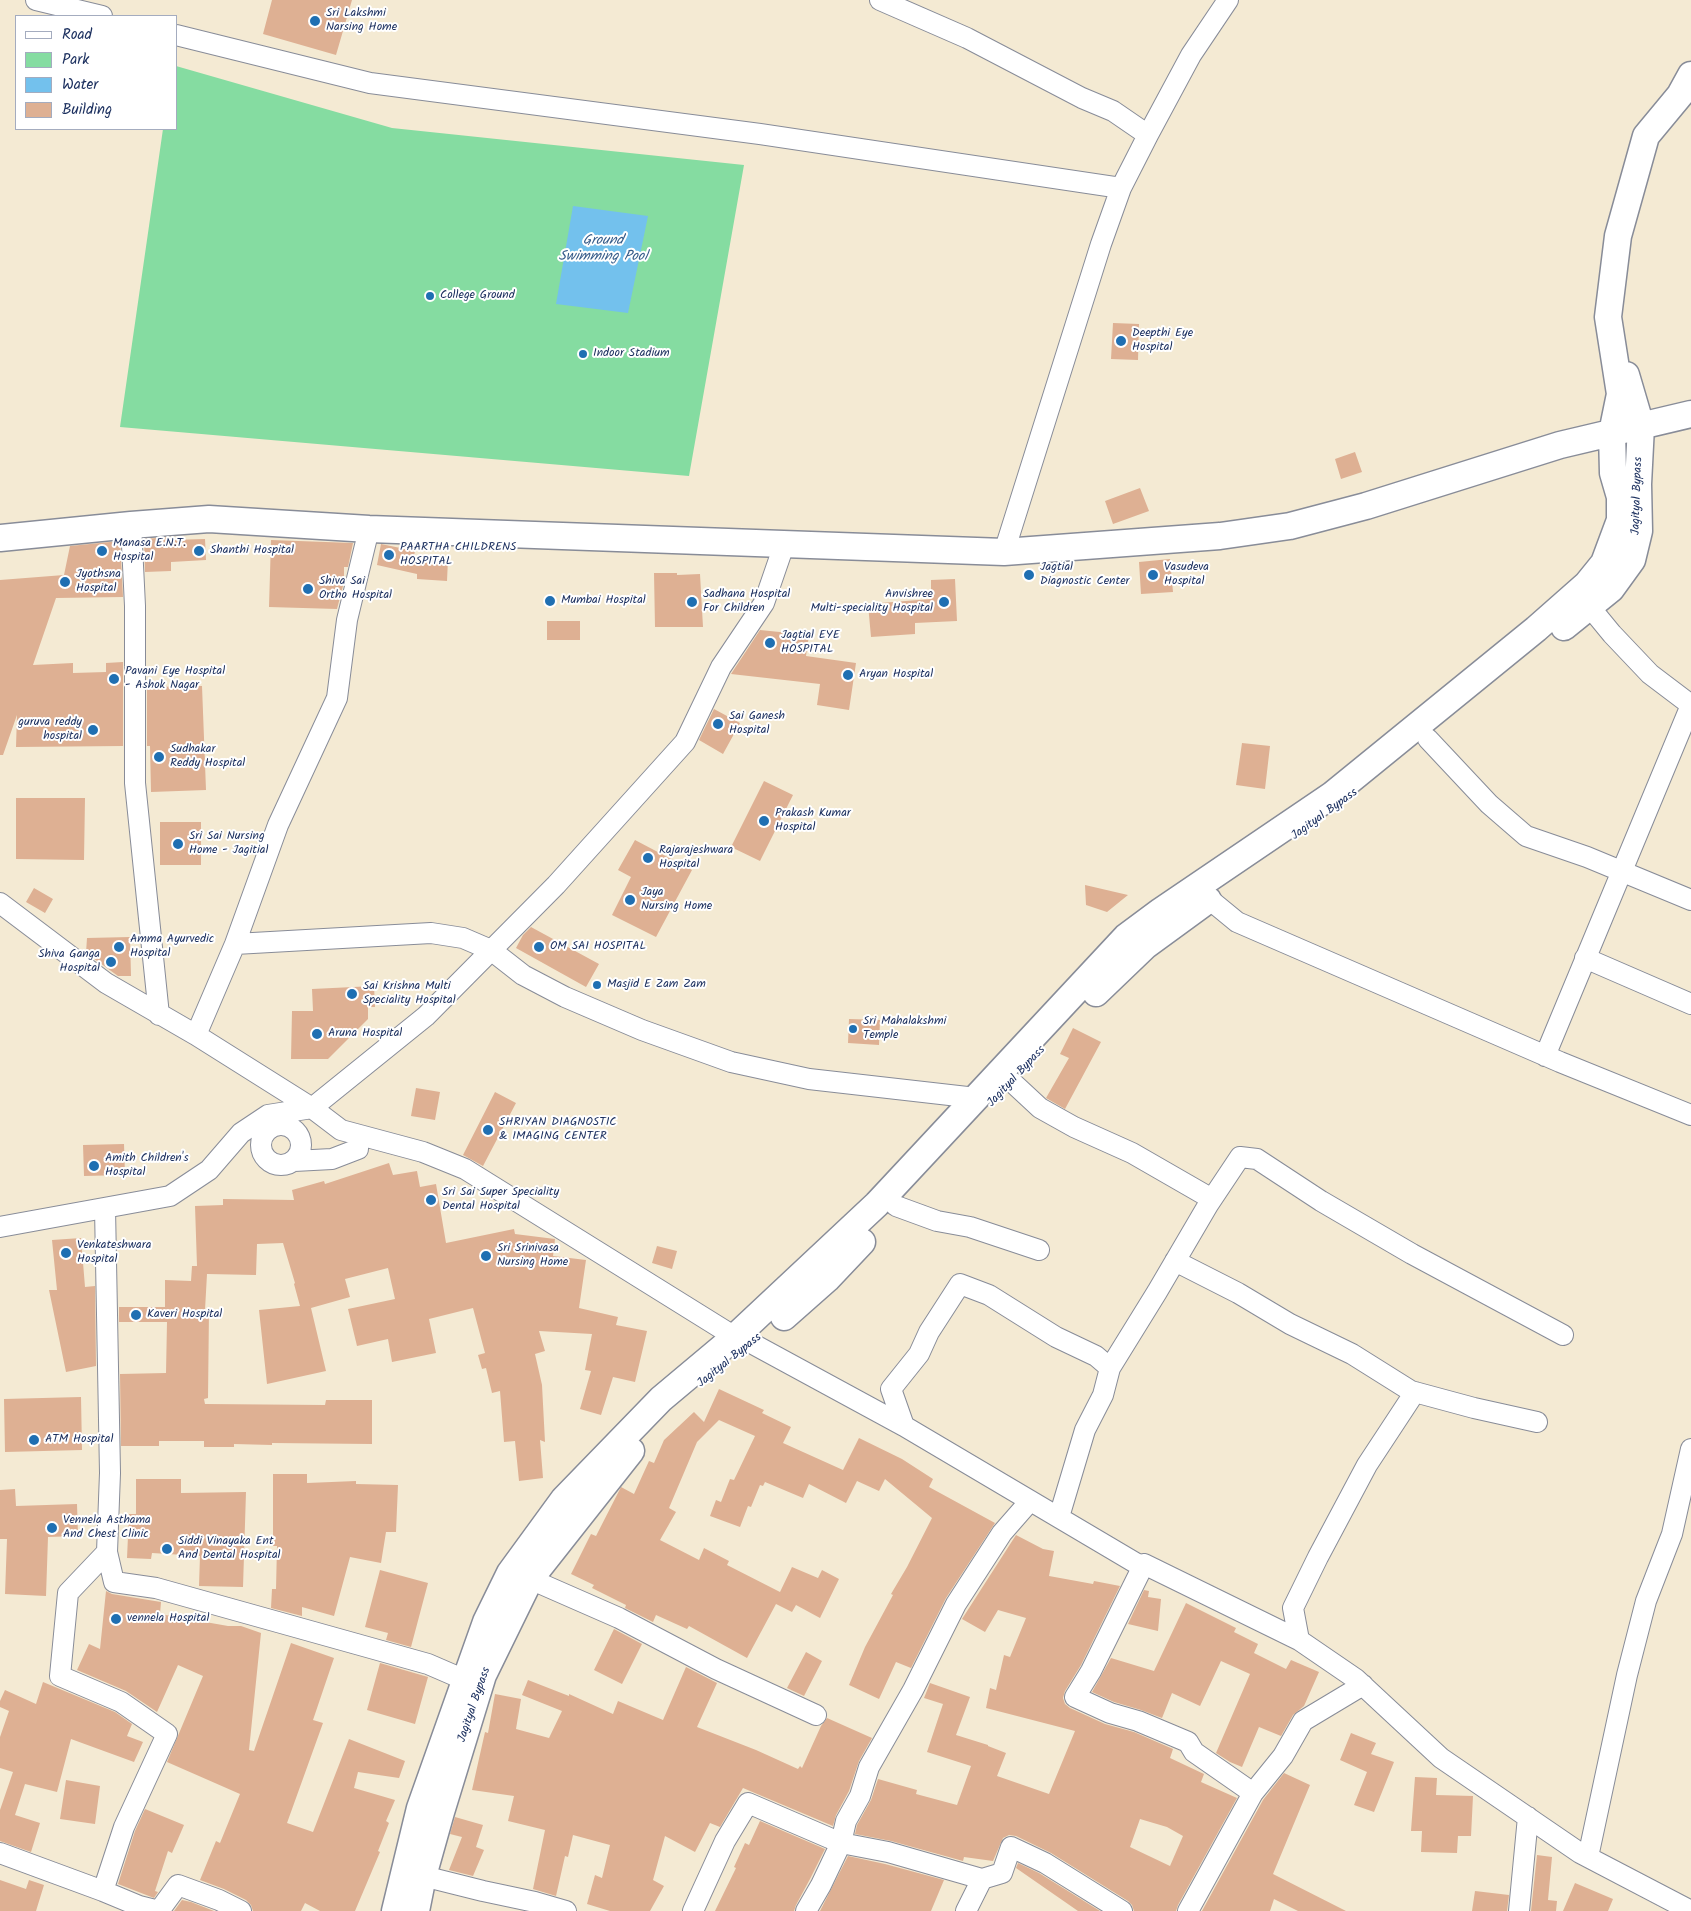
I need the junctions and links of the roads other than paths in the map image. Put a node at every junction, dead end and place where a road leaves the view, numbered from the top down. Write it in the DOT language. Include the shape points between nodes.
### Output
graph roads {
  1 [pos="36,0"];
  2 [pos="880,0"];
  3 [pos="1228,0"];
  4 [pos="98,15"];
  5 [pos="178,35"];
  6 [pos="1691,75"];
  7 [pos="1148,135"];
  8 [pos="1121,188"];
  9 [pos="1608,317"];
  10 [pos="1691,414"];
  11 [pos="1641,426"];
  12 [pos="1612,433"];
  13 [pos="131,525"];
  14 [pos="369,529"];
  15 [pos="0,538"];
  16 [pos="784,545"];
  17 [pos="1004,552"];
  18 [pos="1589,606"];
  19 [pos="1428,739"];
  20 [pos="1621,871"];
  21 [pos="1209,899"];
  22 [pos="1691,900"];
  23 [pos="0,903"];
  24 [pos="235,944"];
  25 [pos="491,950"];
  26 [pos="1585,958"];
  27 [pos="1691,1004"];
  28 [pos="159,1015"];
  29 [pos="196,1035"];
  30 [pos="1545,1056"];
  31 [pos="1012,1082"];
  32 [pos="976,1098"];
  33 [pos="312,1108"];
  34 [pos="1691,1115"];
  35 [pos="274,1120"];
  36 [pos="358,1135"];
  37 [pos="294,1161"];
  38 [pos="1212,1199"];
  39 [pos="896,1206"];
  40 [pos="105,1208"];
  41 [pos="0,1227"];
  42 [pos="1040,1250"];
  43 [pos="1175,1260"];
  44 [pos="1563,1335"];
  45 [pos="744,1340"];
  46 [pos="1110,1368"];
  47 [pos="1415,1392"];
  48 [pos="1537,1422"];
  49 [pos="904,1426"];
  50 [pos="1691,1449"];
  51 [pos="1030,1501"];
  52 [pos="1059,1517"];
  53 [pos="107,1552"];
  54 [pos="1144,1564"];
  55 [pos="520,1576"];
  56 [pos="1299,1640"];
  57 [pos="474,1678"];
  58 [pos="1362,1685"];
  59 [pos="816,1715"];
  60 [pos="1253,1793"];
  61 [pos="1528,1817"];
  62 [pos="841,1843"];
  63 [pos="0,1853"];
  64 [pos="1588,1857"];
  65 [pos="423,1876"];
  66 [pos="982,1879"];
  67 [pos="103,1891"];
  68 [pos="240,1911"];
  69 [pos="396,1911"];
  70 [pos="416,1911"];
  71 [pos="566,1911"];
  72 [pos="693,1911"];
  73 [pos="806,1911"];
  74 [pos="966,1911"];
  75 [pos="1122,1911"];
  76 [pos="1188,1911"];
  77 [pos="1519,1911"];
  78 [pos="1691,1911"];
  1 -- 4 [label="street"];
  2 -- 7 [label="street" via="967,38 1113,111"];
  3 -- 7 [label="street" via="1191,56"];
  5 -- 8 [label="street" via="370,83 760,134"];
  6 -- 9 [label="main road, Jagityal Bypass" via="1680,95 1646,136 1618,236"];
  7 -- 8 [label="street"];
  8 -- 17 [label="street"];
  9 -- 11 [label="main road, Jagityal Bypass"];
  9 -- 12 [label="main road, Jagityal Bypass" via="1620,394"];
  10 -- 11 [label="main road"];
  11 -- 12 [label="main road"];
  11 -- 18 [label="main road, Jagityal Bypass" via="1639,531 1632,560 1610,589"];
  12 -- 17 [label="main road" via="1560,445 1366,506 1290,526 1220,536"];
  12 -- 32 [label="main road, Jagityal Bypass" via="1613,473 1620,497 1620,520 1604,563 1587,584 1332,795 1126,937"];
  13 -- 14 [label="main road" via="209,519"];
  13 -- 15 [label="main road"];
  13 -- 28 [label="street" via="135,606 135,783"];
  14 -- 16 [label="main road"];
  14 -- 24 [label="street" via="347,620 337,698 278,825"];
  16 -- 17 [label="main road"];
  16 -- 25 [label="street" via="764,603 721,667 685,742 556,885"];
  18 -- 19 [label="main road, Jagityal Bypass"];
  18 -- 20 [label="street" via="1650,674 1691,705"];
  19 -- 20 [label="street" via="1489,804 1526,836"];
  19 -- 21 [label="main road, Jagityal Bypass"];
  20 -- 22 [label="street"];
  20 -- 26 [label="street"];
  21 -- 30 [label="street" via="1237,922"];
  21 -- 31 [label="main road, Jagityal Bypass" via="1145,946"];
  23 -- 28 [label="street" via="106,982"];
  24 -- 25 [label="street" via="431,933 463,938"];
  24 -- 29 [label="street"];
  25 -- 32 [label="street" via="523,975 566,996 642,1030 731,1062 810,1079"];
  25 -- 33 [label="street" via="426,1016"];
  26 -- 27 [label="street"];
  26 -- 30 [label="street"];
  28 -- 29 [label="street"];
  29 -- 33 [label="street"];
  30 -- 34 [label="street"];
  31 -- 38 [label="street" via="1040,1108 1132,1153"];
  31 -- 39 [label="main road, Jagityal Bypass"];
  32 -- 45 [label="main road, Jagityal Bypass"];
  33 -- 35 [label="street"];
  33 -- 36 [label="street" via="341,1130"];
  35 -- 37 [label="street" via="279,1125 292,1128 300,1138 301,1150"];
  35 -- 37 [label="street" via="261,1143 264,1156 275,1164"];
  35 -- 40 [label="street" via="268,1115 241,1133 209,1170 170,1196"];
  36 -- 37 [label="street" via="358,1149 332,1159"];
  36 -- 45 [label="street" via="423,1152 465,1169"];
  38 -- 43 [label="street"];
  38 -- 44 [label="street" via="1240,1157 1257,1159 1412,1254"];
  39 -- 42 [label="street"];
  39 -- 45 [label="main road, Jagityal Bypass" via="827,1279"];
  40 -- 41 [label="street"];
  40 -- 53 [label="street" via="110,1473"];
  43 -- 46 [label="street"];
  43 -- 47 [label="street" via="1290,1324 1352,1354"];
  45 -- 49 [label="street"];
  45 -- 55 [label="main road, Jagityal Bypass" via="647,1434"];
  46 -- 49 [label="street" via="1096,1356 1056,1337 989,1295 960,1284 919,1354 891,1389"];
  46 -- 52 [label="street" via="1103,1395 1085,1430"];
  47 -- 48 [label="street"];
  47 -- 56 [label="street" via="1367,1465 1293,1608"];
  49 -- 51 [label="street"];
  50 -- 64 [label="street" via="1672,1534 1646,1601 1627,1675"];
  51 -- 52 [label="street"];
  51 -- 62 [label="street" via="1002,1533 956,1604 913,1690 869,1767 860,1796 846,1821"];
  52 -- 54 [label="street" via="1139,1565"];
  53 -- 57 [label="street" via="114,1582 156,1588"];
  53 -- 67 [label="street" via="68,1593 60,1676 121,1702 167,1734 124,1827"];
  54 -- 56 [label="street"];
  54 -- 60 [label="street" via="1075,1697 1188,1742 1194,1752"];
  55 -- 57 [label="main road, Jagityal Bypass"];
  55 -- 59 [label="street" via="619,1618 716,1669"];
  56 -- 58 [label="street"];
  57 -- 65 [label="main road, Jagityal Bypass"];
  57 -- 69 [label="main road, Jagityal Bypass" via="420,1808"];
  58 -- 60 [label="street" via="1303,1721 1284,1756"];
  58 -- 61 [label="street" via="1441,1758"];
  60 -- 76 [label="street"];
  61 -- 64 [label="street"];
  61 -- 77 [label="street"];
  62 -- 66 [label="street" via="888,1852"];
  62 -- 72 [label="street" via="748,1803 725,1841"];
  62 -- 73 [label="street"];
  63 -- 67 [label="street"];
  64 -- 78 [label="street"];
  65 -- 70 [label="main road, Jagityal Bypass"];
  65 -- 71 [label="street"];
  66 -- 74 [label="street"];
  66 -- 75 [label="street" via="1002,1873 1011,1847 1045,1863"];
  67 -- 68 [label="street" via="159,1911 178,1884"];
}
